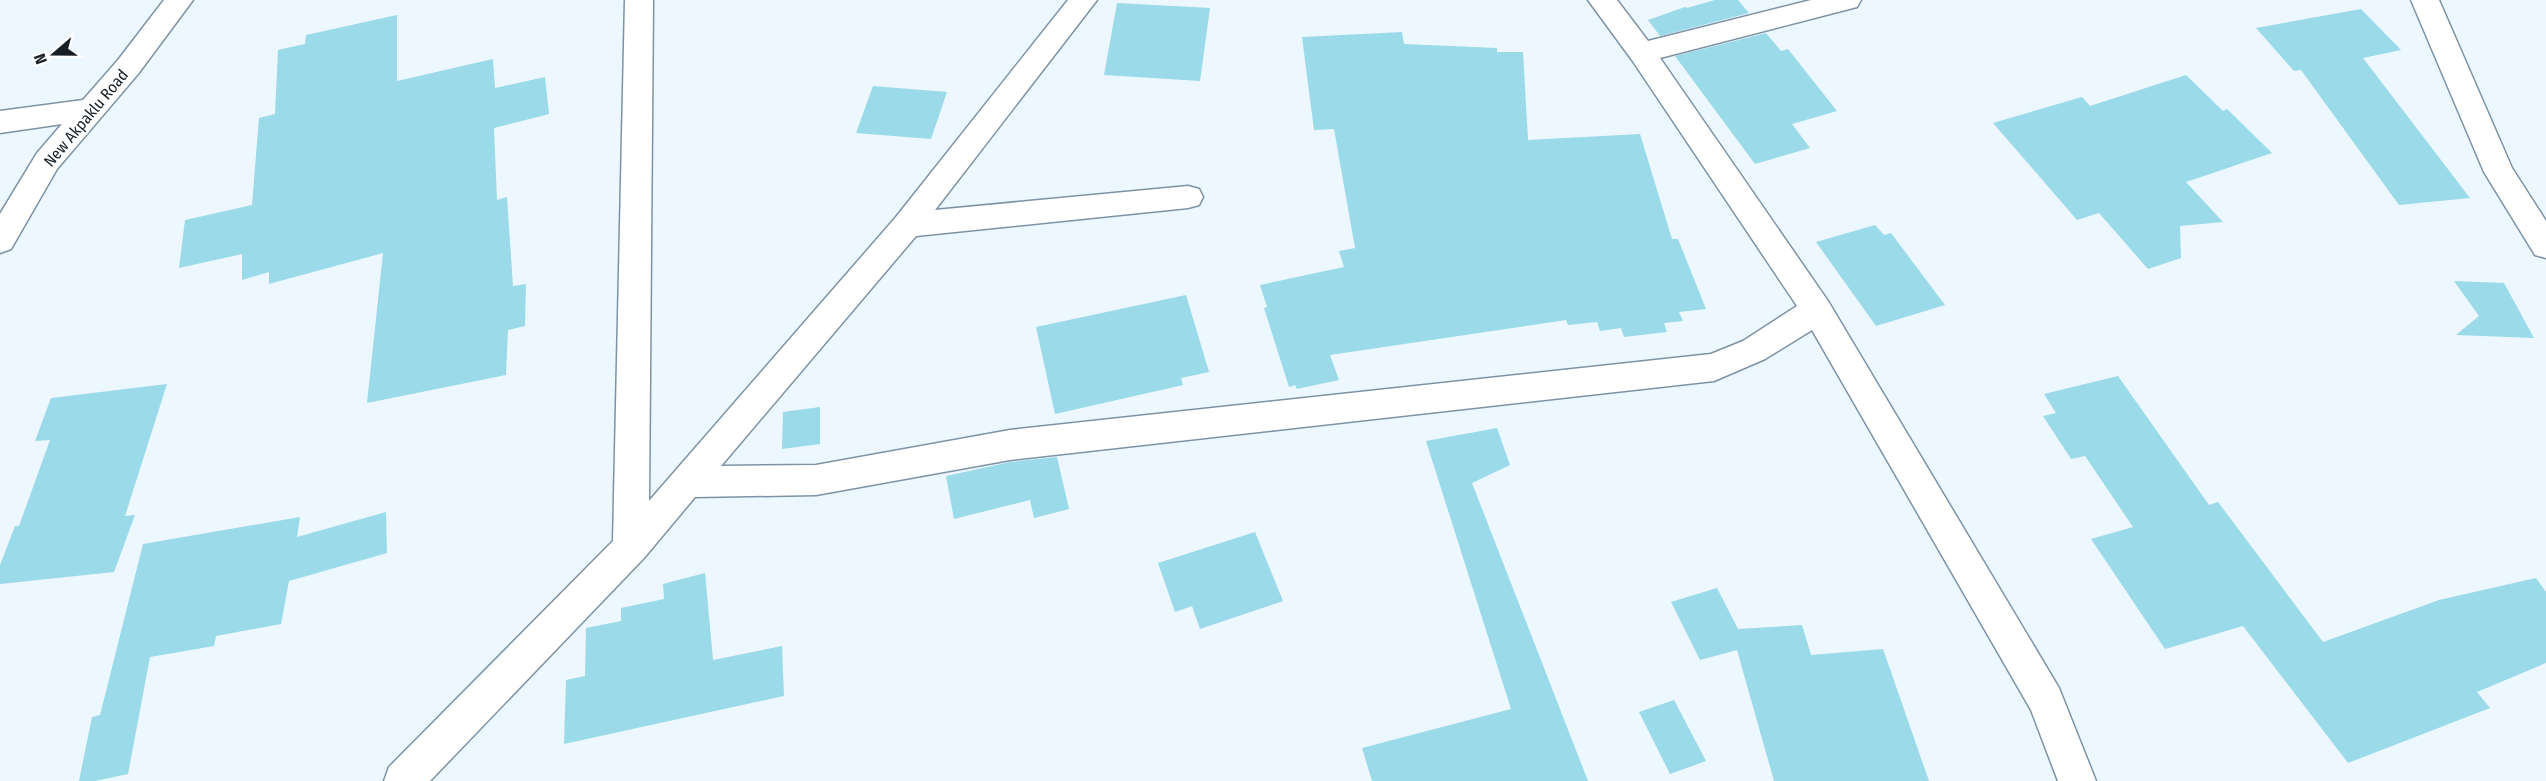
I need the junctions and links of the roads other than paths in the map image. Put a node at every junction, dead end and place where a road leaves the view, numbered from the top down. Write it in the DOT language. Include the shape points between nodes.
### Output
graph roads {
  1 [pos="179,0"];
  2 [pos="639,0"];
  3 [pos="1083,0"];
  4 [pos="1602,0"];
  5 [pos="1847,0"];
  6 [pos="2425,0"];
  7 [pos="1642,53"];
  8 [pos="92,109"];
  9 [pos="0,122"];
  10 [pos="1188,197"];
  11 [pos="907,225"];
  12 [pos="0,241"];
  13 [pos="2546,246"];
  14 [pos="1817,310"];
  15 [pos="687,482"];
  16 [pos="631,547"];
  17 [pos="403,781"];
  18 [pos="2077,781"];
  1 -- 8 [label="street, New Akpaklu Road"];
  2 -- 16 [label="street"];
  3 -- 11 [label="street"];
  4 -- 7 [label="street"];
  5 -- 7 [label="street"];
  6 -- 13 [label="street" via="2499,172"];
  7 -- 14 [label="street"];
  8 -- 9 [label="street"];
  8 -- 12 [label="street, New Akpaklu Road" via="47,161"];
  10 -- 11 [label="street"];
  11 -- 15 [label="street"];
  14 -- 15 [label="street" via="1754,350 1714,368 1010,445 816,480"];
  14 -- 18 [label="street" via="2046,701"];
  15 -- 16 [label="street"];
  16 -- 17 [label="street"];
}
